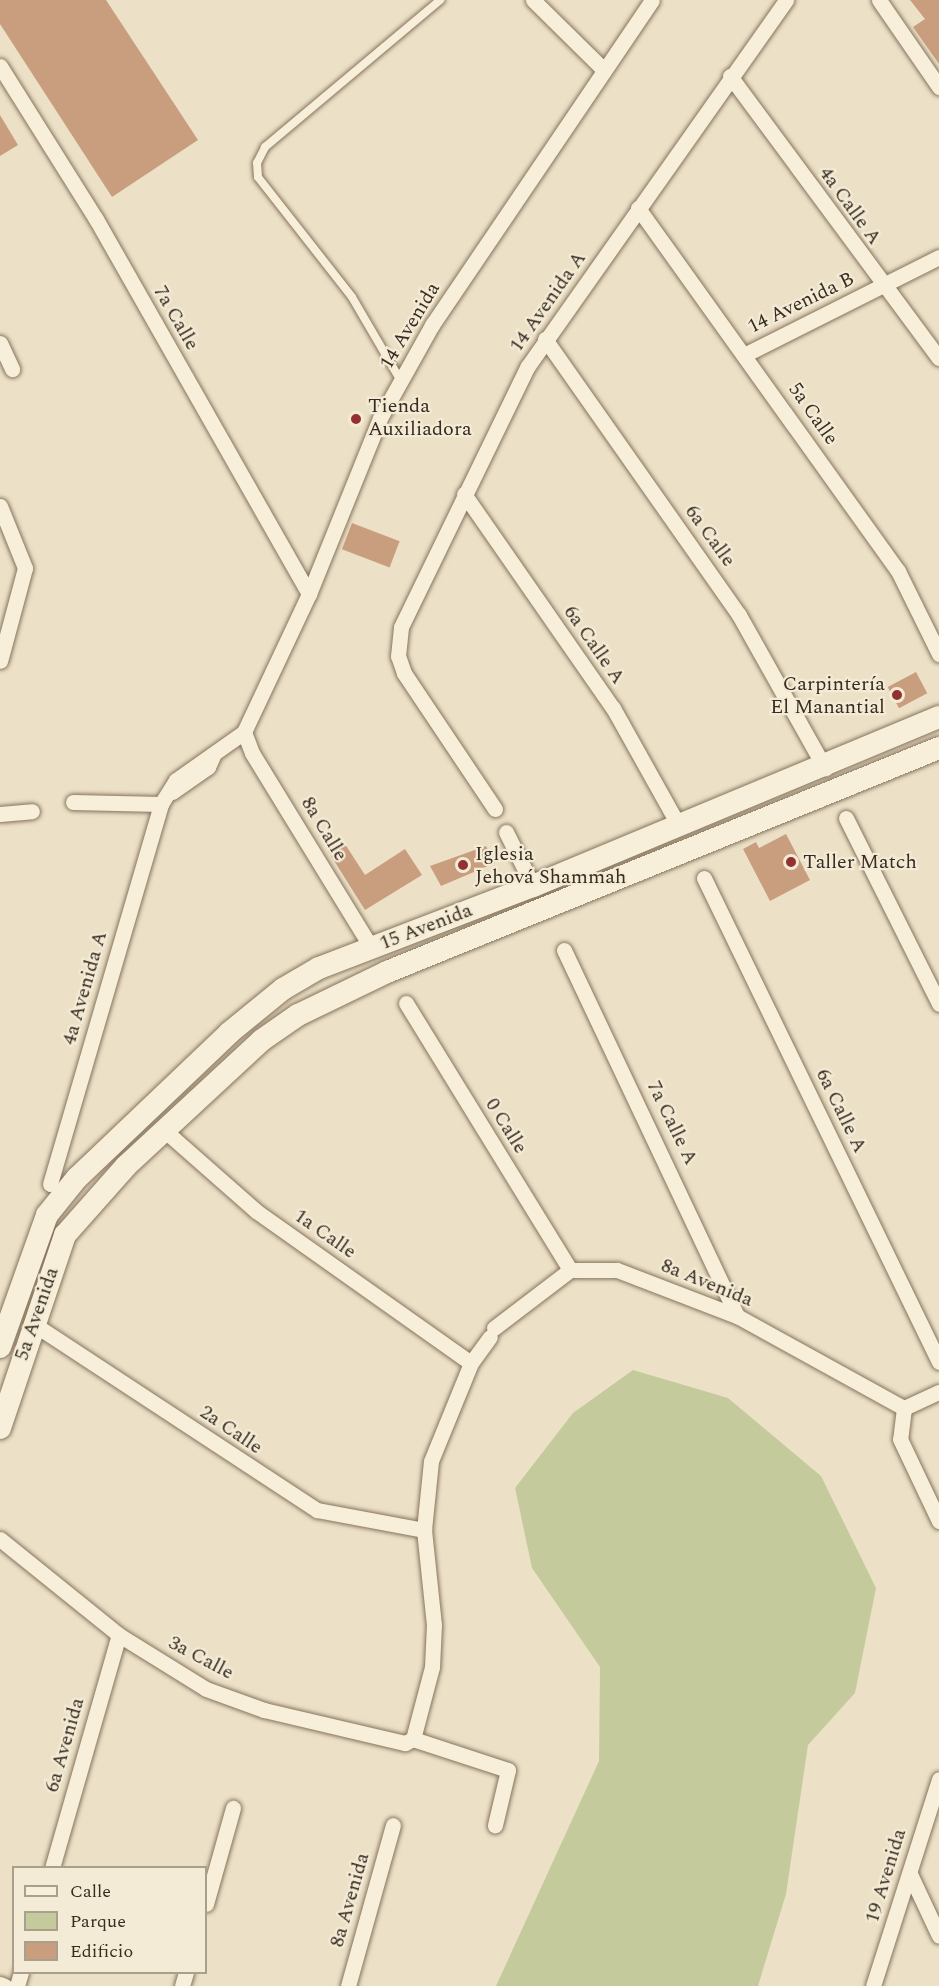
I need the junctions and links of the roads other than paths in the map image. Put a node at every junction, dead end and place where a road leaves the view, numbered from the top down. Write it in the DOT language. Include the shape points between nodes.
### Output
graph roads {
  1 [pos="440,0"];
  2 [pos="532,0"];
  3 [pos="652,0"];
  4 [pos="786,0"];
  5 [pos="879,0"];
  6 [pos="0,66"];
  7 [pos="602,68"];
  8 [pos="730,76"];
  9 [pos="939,87"];
  10 [pos="638,208"];
  11 [pos="939,257"];
  12 [pos="883,286"];
  13 [pos="545,339"];
  14 [pos="0,343"];
  15 [pos="746,354"];
  16 [pos="939,358"];
  17 [pos="12,369"];
  18 [pos="401,381"];
  19 [pos="464,494"];
  20 [pos="0,506"];
  21 [pos="309,594"];
  22 [pos="939,654"];
  23 [pos="0,661"];
  24 [pos="939,717"];
  25 [pos="244,732"];
  26 [pos="939,748"];
  27 [pos="825,768"];
  28 [pos="73,802"];
  29 [pos="161,804"];
  30 [pos="495,809"];
  31 [pos="33,812"];
  32 [pos="0,814"];
  33 [pos="846,818"];
  34 [pos="679,826"];
  35 [pos="506,832"];
  36 [pos="704,878"];
  37 [pos="533,886"];
  38 [pos="371,947"];
  39 [pos="564,950"];
  40 [pos="406,1004"];
  41 [pos="939,1004"];
  42 [pos="163,1129"];
  43 [pos="50,1184"];
  44 [pos="47,1215"];
  45 [pos="65,1235"];
  46 [pos="570,1270"];
  47 [pos="738,1316"];
  48 [pos="32,1323"];
  49 [pos="0,1347"];
  50 [pos="939,1362"];
  51 [pos="471,1363"];
  52 [pos="939,1392"];
  53 [pos="904,1408"];
  54 [pos="1,1424"];
  55 [pos="939,1521"];
  56 [pos="424,1530"];
  57 [pos="0,1539"];
  58 [pos="119,1635"];
  59 [pos="413,1739"];
  60 [pos="939,1779"];
  61 [pos="233,1808"];
  62 [pos="393,1825"];
  63 [pos="495,1825"];
  64 [pos="53,1866"];
  65 [pos="910,1874"];
  66 [pos="207,1900"];
  67 [pos="939,1936"];
  68 [pos="0,1984"];
  69 [pos="6,1986"];
  70 [pos="348,1986"];
  71 [pos="873,1986"];
  1 -- 18 [label="lane" via="265,147 257,163 258,177 352,297"];
  2 -- 7 [label="street"];
  3 -- 7 [label="street, 14 Avenida"];
  4 -- 8 [label="street, 14 Avenida A"];
  5 -- 9 [label="street"];
  6 -- 21 [label="street, 7a Calle" via="96,219"];
  7 -- 18 [label="street, 14 Avenida" via="432,325"];
  8 -- 10 [label="street, 14 Avenida A"];
  8 -- 12 [label="street, 4a Calle A"];
  10 -- 13 [label="street, 14 Avenida A"];
  10 -- 15 [label="street, 5a Calle"];
  11 -- 12 [label="street, 14 Avenida B"];
  12 -- 15 [label="street, 14 Avenida B"];
  12 -- 16 [label="street, 4a Calle A"];
  13 -- 19 [label="street, 14 Avenida A" via="505,407"];
  13 -- 27 [label="street, 6a Calle" via="739,615"];
  14 -- 17 [label="street"];
  15 -- 22 [label="street, 5a Calle" via="898,571"];
  18 -- 21 [label="street, 14 Avenida" via="380,418"];
  19 -- 30 [label="street, 14 Avenida A" via="401,627 398,656 404,673"];
  19 -- 34 [label="street, 6a Calle A" via="613,708"];
  20 -- 23 [label="street" via="25,568"];
  21 -- 25 [label="street, 14 Avenida"];
  24 -- 27 [label="main road, 15 Avenida"];
  25 -- 29 [label="street, 14 Avenida" via="176,780"];
  25 -- 38 [label="street, 8a Calle" via="252,753"];
  26 -- 42 [label="main road, 15 Avenida" via="327,1000 262,1040"];
  27 -- 34 [label="main road, 15 Avenida"];
  28 -- 29 [label="street"];
  29 -- 43 [label="street, 4a Avenida A"];
  31 -- 32 [label="street"];
  33 -- 41 [label="street"];
  34 -- 37 [label="main road, 15 Avenida"];
  35 -- 37 [label="street"];
  36 -- 50 [label="street, 6a Calle A"];
  37 -- 38 [label="main road, 15 Avenida"];
  38 -- 44 [label="main road, 15 Avenida" via="283,989 229,1033 77,1178"];
  39 -- 47 [label="street, 7a Calle A"];
  40 -- 46 [label="street, 0 Calle"];
  42 -- 45 [label="main road, 15 Avenida"];
  42 -- 51 [label="street, 1a Calle" via="256,1212"];
  44 -- 49 [label="main road, 5a Avenida"];
  45 -- 48 [label="main road, 5a Avenida"];
  46 -- 47 [label="street, 8a Avenida" via="617,1270"];
  46 -- 51 [label="street" via="492,1332"];
  47 -- 53 [label="street, 8a Avenida"];
  48 -- 54 [label="main road, 5a Avenida"];
  48 -- 56 [label="street, 2a Calle" via="317,1510"];
  51 -- 56 [label="street" via="431,1461"];
  52 -- 53 [label="street"];
  53 -- 55 [label="street" via="900,1439"];
  56 -- 59 [label="street" via="433,1656 425,1707"];
  57 -- 58 [label="street, 3a Calle"];
  58 -- 59 [label="street, 3a Calle" via="206,1689 264,1710 405,1743"];
  58 -- 64 [label="street, 6a Avenida"];
  59 -- 63 [label="street, 3a Calle" via="508,1770"];
  60 -- 65 [label="street, 19 Avenida"];
  61 -- 66 [label="street"];
  62 -- 70 [label="street, 8a Avenida"];
  65 -- 67 [label="street"];
  65 -- 71 [label="street, 19 Avenida"];
  68 -- 69 [label="street"];
}
